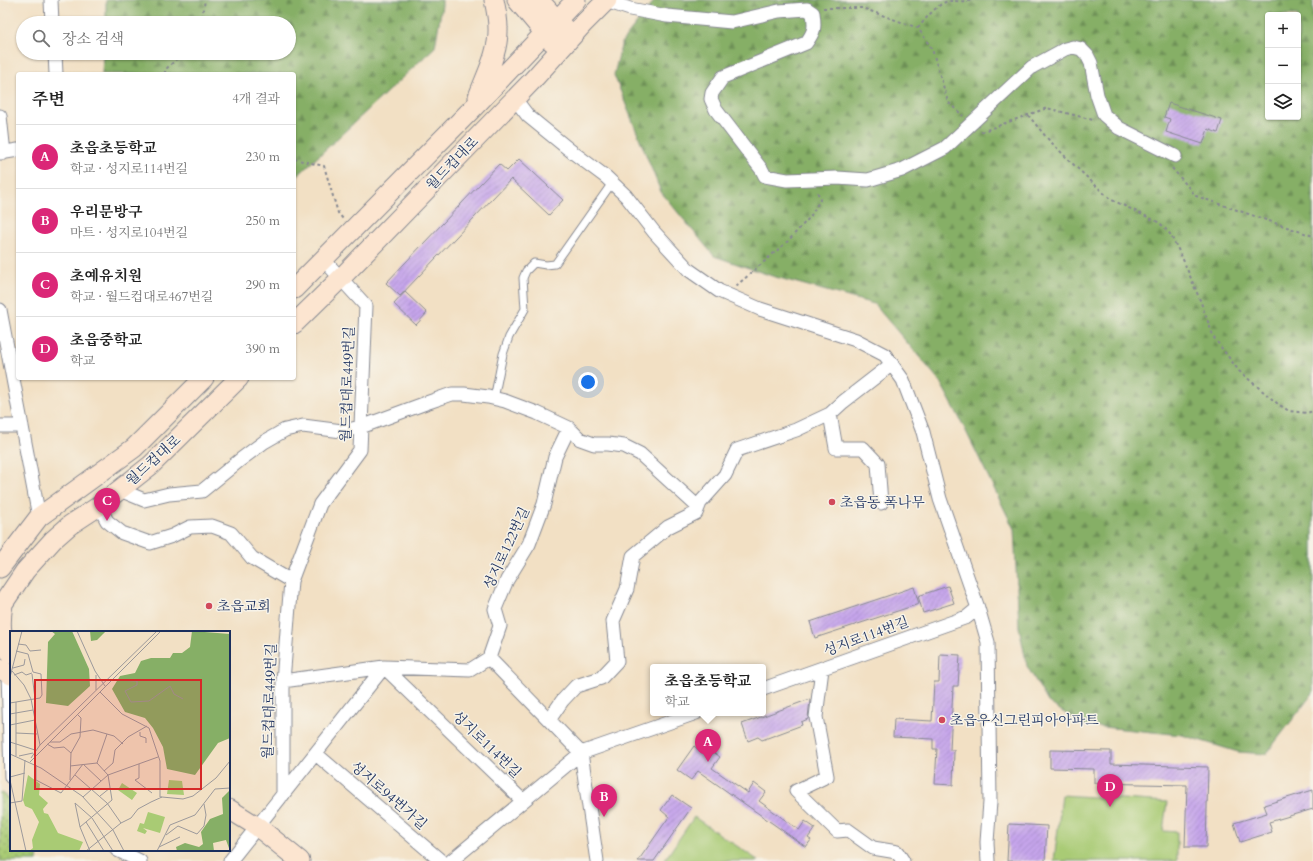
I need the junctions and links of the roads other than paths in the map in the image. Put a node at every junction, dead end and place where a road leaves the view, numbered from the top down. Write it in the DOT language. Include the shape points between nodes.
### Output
graph roads {
  1 [pos="51,0"];
  2 [pos="494,0"];
  3 [pos="517,0"];
  4 [pos="539,0"];
  5 [pos="576,0"];
  6 [pos="607,0"];
  7 [pos="52,16"];
  8 [pos="551,27"];
  9 [pos="566,43"];
  10 [pos="55,60"];
  11 [pos="56,72"];
  12 [pos="515,99"];
  13 [pos="474,107"];
  14 [pos="0,116"];
  15 [pos="16,150"];
  16 [pos="2,153"];
  17 [pos="1171,161"];
  18 [pos="612,183"];
  19 [pos="324,260"];
  20 [pos="340,279"];
  21 [pos="296,287"];
  22 [pos="1,317"];
  23 [pos="296,322"];
  24 [pos="892,364"];
  25 [pos="202,380"];
  26 [pos="237,380"];
  27 [pos="494,398"];
  28 [pos="830,414"];
  29 [pos="0,426"];
  30 [pos="22,426"];
  31 [pos="361,427"];
  32 [pos="569,428"];
  33 [pos="120,490"];
  34 [pos="882,503"];
  35 [pos="99,506"];
  36 [pos="698,508"];
  37 [pos="40,517"];
  38 [pos="2,562"];
  39 [pos="291,581"];
  40 [pos="1,606"];
  41 [pos="978,608"];
  42 [pos="10,652"];
  43 [pos="489,658"];
  44 [pos="384,667"];
  45 [pos="822,668"];
  46 [pos="6,672"];
  47 [pos="283,681"];
  48 [pos="766,688"];
  49 [pos="687,716"];
  50 [pos="549,720"];
  51 [pos="581,753"];
  52 [pos="316,754"];
  53 [pos="10,756"];
  54 [pos="283,795"];
  55 [pos="523,801"];
  56 [pos="230,810"];
  57 [pos="258,827"];
  58 [pos="120,851"];
  59 [pos="593,859"];
  60 [pos="140,861"];
  61 [pos="230,861"];
  62 [pos="300,861"];
  63 [pos="441,861"];
  64 [pos="451,861"];
  65 [pos="903,861"];
  66 [pos="988,861"];
  1 -- 7 [label="street"];
  2 -- 13 [label="main road" via="498,29 496,47"];
  3 -- 8 [label="main road"];
  4 -- 8 [label="main road"];
  5 -- 8 [label="main road, 월드컵대로"];
  6 -- 9 [label="main road, 월드컵대로"];
  6 -- 17 [label="street" via="667,16 732,22 779,11 807,8 813,13 815,27 806,43 724,77 712,93 711,99 716,110 765,176 787,180 868,180 902,170 945,148 1032,67 1073,47 1088,55 1104,115 1119,128"];
  8 -- 9 [label="main road"];
  8 -- 13 [label="main road, 월드컵대로"];
  9 -- 12 [label="main road, 월드컵대로"];
  10 -- 11 [label="street"];
  12 -- 18 [label="street" via="528,116"];
  12 -- 20 [label="main road, 월드컵대로"];
  13 -- 19 [label="main road, 월드컵대로"];
  14 -- 16 [label="street"];
  15 -- 16 [label="street"];
  18 -- 24 [label="street" via="689,270 719,291 760,309 856,340 885,355"];
  18 -- 27 [label="lane" via="555,264 534,263 522,278 525,309 509,337 503,354"];
  19 -- 20 [label="street, 월드컵대로449번길"];
  19 -- 21 [label="main road, 월드컵대로"];
  20 -- 23 [label="main road, 월드컵대로"];
  20 -- 31 [label="street, 월드컵대로449번길" via="366,306"];
  22 -- 30 [label="street"];
  24 -- 28 [label="street"];
  24 -- 41 [label="street" via="903,380 923,432 940,499"];
  25 -- 37 [label="main road, 월드컵대로" via="134,448"];
  26 -- 33 [label="main road, 월드컵대로" via="151,465"];
  27 -- 31 [label="street" via="452,394"];
  27 -- 32 [label="street" via="537,413"];
  28 -- 34 [label="street" via="836,448 863,448 878,464"];
  28 -- 36 [label="street" via="796,430 737,450 725,475"];
  29 -- 30 [label="street"];
  30 -- 37 [label="street"];
  31 -- 33 [label="street" via="342,431 303,426 285,430 264,442 202,491 168,494 144,500"];
  31 -- 39 [label="street, 월드컵대로449번길" via="360,450 320,504"];
  32 -- 36 [label="street" via="580,439 594,444 624,446 640,454"];
  32 -- 43 [label="street, 성지로122번길" via="555,457 544,504 529,544 507,580 495,609 500,626"];
  33 -- 35 [label="main road, 월드컵대로"];
  35 -- 39 [label="street" via="107,521 122,532 150,543 190,527 212,526 231,533 252,558"];
  35 -- 40 [label="main road, 월드컵대로" via="53,540 25,571"];
  36 -- 50 [label="street" via="696,513 668,527 633,556 627,589 613,621 617,661 601,678 576,686"];
  37 -- 38 [label="main road, 월드컵대로"];
  39 -- 47 [label="street, 월드컵대로449번길"];
  40 -- 42 [label="main road" via="2,636"];
  41 -- 45 [label="street, 성지로114번길" via="967,617"];
  41 -- 66 [label="street" via="988,642"];
  43 -- 44 [label="street" via="470,670"];
  43 -- 50 [label="street"];
  44 -- 47 [label="street"];
  44 -- 52 [label="street"];
  44 -- 55 [label="street, 성지로114번길"];
  45 -- 48 [label="street, 성지로114번길"];
  45 -- 65 [label="street" via="816,718 827,776 796,791 837,831 848,830 873,848 897,852"];
  46 -- 53 [label="street"];
  47 -- 54 [label="street, 월드컵대로449번길"];
  49 -- 51 [label="street"];
  50 -- 51 [label="street"];
  51 -- 55 [label="street"];
  51 -- 59 [label="street"];
  52 -- 54 [label="street"];
  52 -- 63 [label="street, 성지로94번가길"];
  54 -- 57 [label="street"];
  55 -- 64 [label="street"];
  56 -- 57 [label="main road"];
  57 -- 61 [label="street"];
  57 -- 62 [label="main road"];
  58 -- 60 [label="street"];
}
